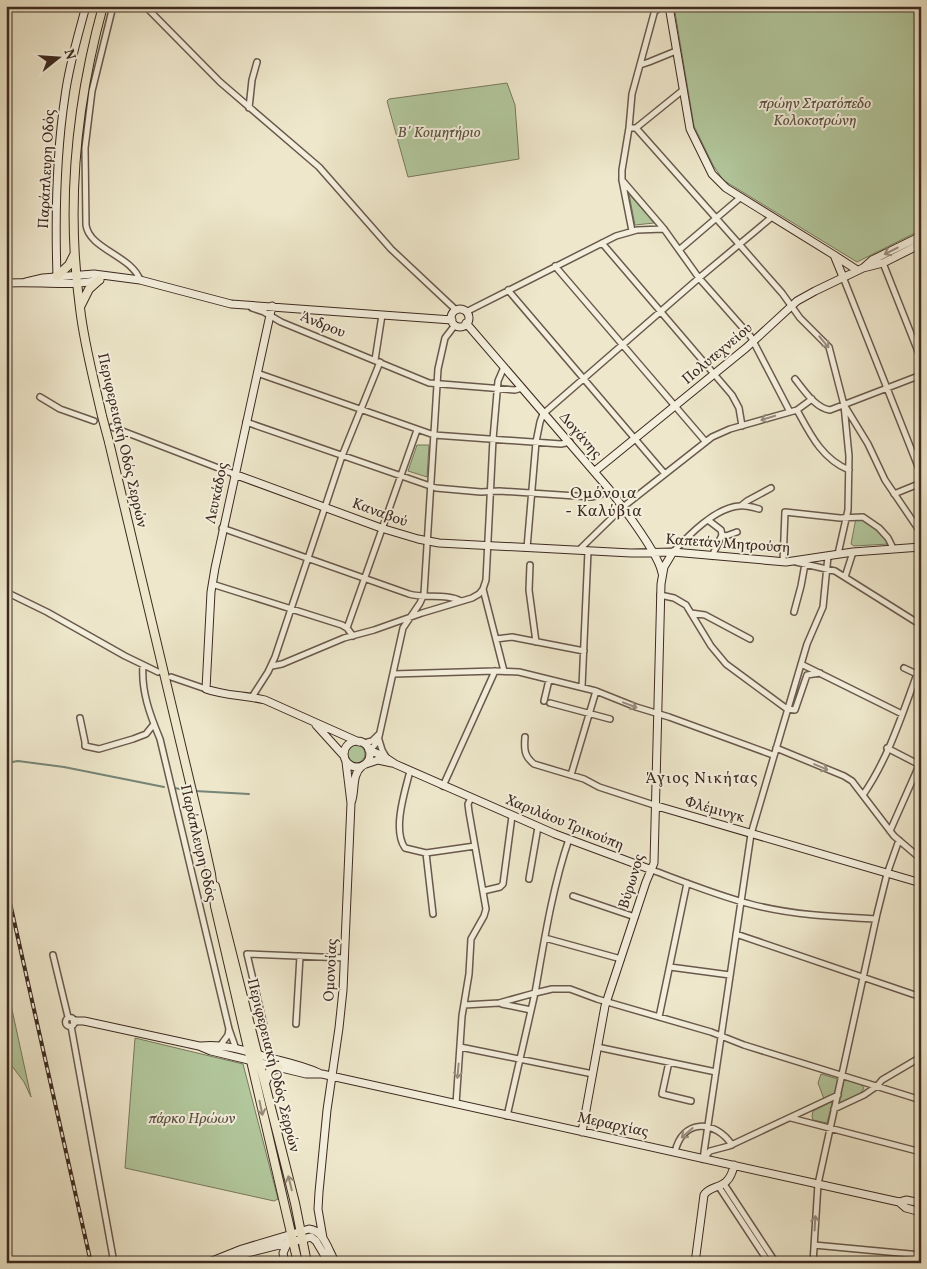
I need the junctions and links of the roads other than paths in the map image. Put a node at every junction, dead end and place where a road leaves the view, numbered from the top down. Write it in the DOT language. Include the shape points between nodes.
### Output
graph roads {
  1 [pos="86,6"];
  2 [pos="103,6"];
  3 [pos="113,6"];
  4 [pos="145,6"];
  5 [pos="656,6"];
  6 [pos="669,9"];
  7 [pos="653,12"];
  8 [pos="676,51"];
  9 [pos="257,62"];
  10 [pos="640,64"];
  11 [pos="683,90"];
  12 [pos="249,108"];
  13 [pos="629,128"];
  14 [pos="636,128"];
  15 [pos="622,180"];
  16 [pos="741,197"];
  17 [pos="772,217"];
  18 [pos="716,218"];
  19 [pos="664,229"];
  20 [pos="632,231"];
  21 [pos="921,236"];
  22 [pos="602,243"];
  23 [pos="739,244"];
  24 [pos="921,244"];
  25 [pos="679,250"];
  26 [pos="74,253"];
  27 [pos="834,255"];
  28 [pos="883,263"];
  29 [pos="555,266"];
  30 [pos="860,269"];
  31 [pos="76,275"];
  32 [pos="57,276"];
  33 [pos="112,277"];
  34 [pos="843,277"];
  35 [pos="699,278"];
  36 [pos="99,280"];
  37 [pos="140,280"];
  38 [pos="26,282"];
  39 [pos="6,283"];
  40 [pos="77,284"];
  41 [pos="508,290"];
  42 [pos="230,304"];
  43 [pos="272,306"];
  44 [pos="791,306"];
  45 [pos="80,309"];
  46 [pos="456,310"];
  47 [pos="466,312"];
  48 [pos="660,312"];
  49 [pos="270,315"];
  50 [pos="382,315"];
  51 [pos="453,322"];
  52 [pos="466,323"];
  53 [pos="754,341"];
  54 [pos="622,345"];
  55 [pos="921,359"];
  56 [pos="378,360"];
  57 [pos="504,367"];
  58 [pos="257,373"];
  59 [pos="715,374"];
  60 [pos="921,375"];
  61 [pos="583,378"];
  62 [pos="795,379"];
  63 [pos="436,384"];
  64 [pos="498,388"];
  65 [pos="522,388"];
  66 [pos="887,388"];
  67 [pos="40,397"];
  68 [pos="812,400"];
  69 [pos="844,405"];
  70 [pos="674,406"];
  71 [pos="360,409"];
  72 [pos="797,410"];
  73 [pos="790,412"];
  74 [pos="544,413"];
  75 [pos="94,420"];
  76 [pos="246,422"];
  77 [pos="742,426"];
  78 [pos="112,427"];
  79 [pos="417,430"];
  80 [pos="434,435"];
  81 [pos="493,439"];
  82 [pos="635,439"];
  83 [pos="536,442"];
  84 [pos="570,442"];
  85 [pos="705,442"];
  86 [pos="342,456"];
  87 [pos="849,470"];
  88 [pos="595,471"];
  89 [pos="234,474"];
  90 [pos="665,474"];
  91 [pos="921,474"];
  92 [pos="400,476"];
  93 [pos="921,483"];
  94 [pos="432,487"];
  95 [pos="771,488"];
  96 [pos="609,489"];
  97 [pos="490,492"];
  98 [pos="531,493"];
  99 [pos="894,494"];
  100 [pos="742,505"];
  101 [pos="326,507"];
  102 [pos="623,507"];
  103 [pos="758,509"];
  104 [pos="846,518"];
  105 [pos="708,520"];
  106 [pos="919,526"];
  107 [pos="222,528"];
  108 [pos="381,528"];
  109 [pos="737,532"];
  110 [pos="921,533"];
  111 [pos="722,534"];
  112 [pos="428,541"];
  113 [pos="487,546"];
  114 [pos="921,547"];
  115 [pos="527,548"];
  116 [pos="893,548"];
  117 [pos="579,550"];
  118 [pos="588,551"];
  119 [pos="653,552"];
  120 [pos="673,552"];
  121 [pos="853,552"];
  122 [pos="838,554"];
  123 [pos="712,556"];
  124 [pos="828,556"];
  125 [pos="308,559"];
  126 [pos="783,562"];
  127 [pos="795,562"];
  128 [pos="804,564"];
  129 [pos="530,565"];
  130 [pos="827,568"];
  131 [pos="662,573"];
  132 [pos="845,577"];
  133 [pos="364,578"];
  134 [pos="212,584"];
  135 [pos="483,589"];
  136 [pos="6,592"];
  137 [pos="660,595"];
  138 [pos="423,597"];
  139 [pos="461,602"];
  140 [pos="292,609"];
  141 [pos="794,612"];
  142 [pos="691,613"];
  143 [pos="408,618"];
  144 [pos="921,625"];
  145 [pos="347,628"];
  146 [pos="353,636"];
  147 [pos="750,639"];
  148 [pos="496,640"];
  149 [pos="536,642"];
  150 [pos="584,651"];
  151 [pos="801,664"];
  152 [pos="143,665"];
  153 [pos="272,666"];
  154 [pos="904,668"];
  155 [pos="504,670"];
  156 [pos="495,671"];
  157 [pos="158,672"];
  158 [pos="820,673"];
  159 [pos="393,674"];
  160 [pos="919,675"];
  161 [pos="171,677"];
  162 [pos="549,680"];
  163 [pos="582,687"];
  164 [pos="206,689"];
  165 [pos="599,692"];
  166 [pos="252,697"];
  167 [pos="544,701"];
  168 [pos="550,703"];
  169 [pos="787,708"];
  170 [pos="589,714"];
  171 [pos="659,714"];
  172 [pos="902,714"];
  173 [pos="80,718"];
  174 [pos="610,720"];
  175 [pos="314,723"];
  176 [pos="154,724"];
  177 [pos="378,735"];
  178 [pos="525,737"];
  179 [pos="365,746"];
  180 [pos="776,748"];
  181 [pos="887,748"];
  182 [pos="773,755"];
  183 [pos="345,758"];
  184 [pos="387,758"];
  185 [pos="394,764"];
  186 [pos="920,764"];
  187 [pos="363,765"];
  188 [pos="410,771"];
  189 [pos="571,775"];
  190 [pos="443,786"];
  191 [pos="863,795"];
  192 [pos="471,798"];
  193 [pos="351,803"];
  194 [pos="657,806"];
  195 [pos="512,816"];
  196 [pos="538,827"];
  197 [pos="890,831"];
  198 [pos="751,834"];
  199 [pos="569,839"];
  200 [pos="899,840"];
  201 [pos="475,846"];
  202 [pos="426,853"];
  203 [pos="920,858"];
  204 [pos="652,870"];
  205 [pos="887,874"];
  206 [pos="529,879"];
  207 [pos="686,882"];
  208 [pos="921,883"];
  209 [pos="483,891"];
  210 [pos="573,896"];
  211 [pos="740,901"];
  212 [pos="433,914"];
  213 [pos="635,917"];
  214 [pos="876,919"];
  215 [pos="736,934"];
  216 [pos="545,938"];
  217 [pos="53,955"];
  218 [pos="300,956"];
  219 [pos="344,958"];
  220 [pos="621,958"];
  221 [pos="670,967"];
  222 [pos="730,975"];
  223 [pos="863,977"];
  224 [pos="534,993"];
  225 [pos="921,997"];
  226 [pos="606,1002"];
  227 [pos="499,1003"];
  228 [pos="464,1005"];
  229 [pos="531,1010"];
  230 [pos="659,1017"];
  231 [pos="71,1022"];
  232 [pos="296,1024"];
  233 [pos="264,1026"];
  234 [pos="229,1029"];
  235 [pos="721,1036"];
  236 [pos="198,1046"];
  237 [pos="220,1046"];
  238 [pos="460,1046"];
  239 [pos="597,1047"];
  240 [pos="236,1049"];
  241 [pos="254,1057"];
  242 [pos="921,1058"];
  243 [pos="520,1059"];
  244 [pos="669,1062"];
  245 [pos="279,1068"];
  246 [pos="716,1072"];
  247 [pos="322,1074"];
  248 [pos="593,1074"];
  249 [pos="842,1075"];
  250 [pos="331,1076"];
  251 [pos="264,1085"];
  252 [pos="877,1086"];
  253 [pos="838,1095"];
  254 [pos="921,1100"];
  255 [pos="691,1101"];
  256 [pos="456,1104"];
  257 [pos="834,1109"];
  258 [pos="507,1116"];
  259 [pos="791,1118"];
  260 [pos="708,1126"];
  261 [pos="830,1128"];
  262 [pos="582,1132"];
  263 [pos="732,1145"];
  264 [pos="676,1152"];
  265 [pos="921,1152"];
  266 [pos="703,1159"];
  267 [pos="734,1165"];
  268 [pos="818,1184"];
  269 [pos="721,1186"];
  270 [pos="899,1202"];
  271 [pos="921,1203"];
  272 [pos="921,1212"];
  273 [pos="302,1234"];
  274 [pos="291,1238"];
  275 [pos="324,1238"];
  276 [pos="814,1245"];
  277 [pos="268,1248"];
  278 [pos="921,1255"];
  279 [pos="284,1260"];
  280 [pos="210,1262"];
  281 [pos="114,1263"];
  282 [pos="298,1263"];
  283 [pos="307,1263"];
  284 [pos="329,1263"];
  285 [pos="336,1263"];
  286 [pos="695,1263"];
  287 [pos="769,1263"];
  288 [pos="776,1263"];
  289 [pos="813,1263"];
  1 -- 32 [label="street, Παράπλευρη Οδός" via="65,95 58,152"];
  2 -- 26 [label="main road, Περιφερειακή Οδός Σερρών" via="81,113 74,184"];
  3 -- 37 [label="street" via="92,91 85,148 86,226 98,243 135,270"];
  4 -- 12 [label="street"];
  5 -- 7 [label="street"];
  6 -- 7 [label="street" via="662,6"];
  6 -- 8 [label="street"];
  7 -- 10 [label="street"];
  8 -- 10 [label="street"];
  8 -- 11 [label="street"];
  9 -- 12 [label="street"];
  10 -- 13 [label="street" via="632,94"];
  11 -- 14 [label="street"];
  11 -- 16 [label="street" via="690,129 710,170 720,183"];
  12 -- 46 [label="street" via="319,167 391,249"];
  13 -- 14 [label="street"];
  13 -- 15 [label="street"];
  14 -- 18 [label="street"];
  15 -- 19 [label="street"];
  15 -- 20 [label="street"];
  16 -- 17 [label="street"];
  16 -- 18 [label="street"];
  17 -- 23 [label="street"];
  17 -- 27 [label="street"];
  18 -- 23 [label="street"];
  18 -- 25 [label="street"];
  19 -- 20 [label="street"];
  19 -- 25 [label="street"];
  20 -- 22 [label="street"];
  21 -- 30 [label="street, Πολυτεχνείου, one-way"];
  22 -- 29 [label="street"];
  22 -- 48 [label="street"];
  23 -- 35 [label="street"];
  23 -- 44 [label="street"];
  24 -- 28 [label="street, Πολυτεχνείου"];
  25 -- 35 [label="street"];
  26 -- 31 [label="main road, Περιφερειακή Οδός Σερρών"];
  26 -- 32 [label="main road" via="69,264"];
  27 -- 30 [label="street"];
  27 -- 34 [label="street"];
  28 -- 30 [label="street, Πολυτεχνείου"];
  28 -- 55 [label="street"];
  29 -- 41 [label="street"];
  29 -- 54 [label="street"];
  30 -- 34 [label="street, Πολυτεχνείου"];
  31 -- 32 [label="street, Άνδρου"];
  31 -- 33 [label="street, Άνδρου"];
  31 -- 40 [label="main road, Περιφερειακή Οδός Σερρών"];
  32 -- 38 [label="street, Άνδρου"];
  33 -- 36 [label="street"];
  33 -- 37 [label="street, Άνδρου"];
  34 -- 44 [label="street, Πολυτεχνείου"];
  34 -- 66 [label="street"];
  35 -- 48 [label="street"];
  35 -- 53 [label="street"];
  36 -- 40 [label="street"];
  36 -- 45 [label="main road" via="89,289"];
  37 -- 42 [label="street, Άνδρου"];
  38 -- 39 [label="street"];
  38 -- 40 [label="street"];
  40 -- 45 [label="main road, Περιφερειακή Οδός Σερρών"];
  41 -- 47 [label="street"];
  41 -- 61 [label="street"];
  42 -- 43 [label="street"];
  42 -- 49 [label="street, Άνδρου"];
  43 -- 49 [label="street, Λευκάδος"];
  43 -- 50 [label="street"];
  44 -- 53 [label="street, Πολυτεχνείου"];
  44 -- 69 [label="street, one-way" via="829,347"];
  45 -- 241 [label="main road, Περιφερειακή Οδός Σερρών, bridge" via="102,416 211,874 215,906"];
  46 -- 47 [label="street"];
  46 -- 51 [label="street" via="452,314"];
  47 -- 52 [label="street" via="469,316"];
  48 -- 54 [label="street"];
  48 -- 59 [label="street"];
  49 -- 56 [label="street, Άνδρου"];
  49 -- 58 [label="street, Λευκάδος"];
  50 -- 51 [label="street"];
  50 -- 56 [label="street"];
  51 -- 52 [label="street" via="461,326"];
  51 -- 63 [label="street" via="443,344"];
  52 -- 57 [label="street, Δογάνης"];
  53 -- 59 [label="street, Πολυτεχνείου"];
  53 -- 73 [label="street"];
  54 -- 61 [label="street"];
  54 -- 70 [label="street"];
  56 -- 63 [label="street, Άνδρου"];
  56 -- 71 [label="street"];
  57 -- 64 [label="street"];
  57 -- 65 [label="street, Δογάνης"];
  58 -- 71 [label="street"];
  58 -- 76 [label="street, Λευκάδος"];
  59 -- 70 [label="street, Πολυτεχνείου"];
  59 -- 77 [label="street" via="736,402"];
  60 -- 66 [label="street"];
  61 -- 74 [label="street"];
  61 -- 82 [label="street"];
  62 -- 68 [label="street"];
  63 -- 64 [label="street, Άνδρου"];
  63 -- 80 [label="street"];
  64 -- 65 [label="street, Άνδρου"];
  64 -- 81 [label="street"];
  65 -- 74 [label="street, Δογάνης"];
  66 -- 69 [label="street"];
  66 -- 91 [label="street"];
  67 -- 75 [label="street" via="60,409"];
  68 -- 69 [label="street" via="828,410"];
  68 -- 72 [label="street"];
  69 -- 87 [label="street"];
  69 -- 99 [label="street"];
  70 -- 82 [label="street, Πολυτεχνείου"];
  70 -- 85 [label="street"];
  71 -- 79 [label="street"];
  71 -- 86 [label="street"];
  72 -- 73 [label="street"];
  72 -- 87 [label="street" via="822,451 833,462"];
  73 -- 77 [label="street, one-way"];
  74 -- 83 [label="street"];
  74 -- 84 [label="street, Δογάνης"];
  76 -- 86 [label="street"];
  76 -- 89 [label="street, Λευκάδος"];
  77 -- 85 [label="street"];
  78 -- 89 [label="street, Καναβού"];
  79 -- 80 [label="street"];
  79 -- 92 [label="street"];
  80 -- 81 [label="street"];
  80 -- 94 [label="street"];
  81 -- 83 [label="street"];
  81 -- 97 [label="street"];
  82 -- 88 [label="street, Πολυτεχνείου"];
  82 -- 90 [label="street"];
  83 -- 84 [label="street"];
  83 -- 98 [label="street"];
  84 -- 88 [label="street, Δογάνης"];
  85 -- 90 [label="street"];
  86 -- 92 [label="street"];
  86 -- 101 [label="street"];
  87 -- 104 [label="street"];
  88 -- 96 [label="street, Δογάνης"];
  89 -- 101 [label="street, Καναβού"];
  89 -- 107 [label="street, Λευκάδος"];
  90 -- 102 [label="street"];
  92 -- 94 [label="street"];
  92 -- 108 [label="street"];
  93 -- 99 [label="street"];
  94 -- 97 [label="street"];
  94 -- 112 [label="street"];
  95 -- 100 [label="street"];
  96 -- 98 [label="street" via="592,497"];
  96 -- 102 [label="street, Δογάνης"];
  97 -- 98 [label="street"];
  97 -- 113 [label="street"];
  98 -- 115 [label="street"];
  99 -- 106 [label="street"];
  100 -- 103 [label="street"];
  100 -- 105 [label="street"];
  101 -- 108 [label="street, Καναβού"];
  101 -- 125 [label="street"];
  102 -- 117 [label="street"];
  102 -- 119 [label="street, Δογάνης"];
  104 -- 116 [label="street" via="869,520 885,534"];
  104 -- 122 [label="street"];
  104 -- 126 [label="street" via="785,512"];
  105 -- 111 [label="street"];
  105 -- 120 [label="street"];
  106 -- 110 [label="street"];
  107 -- 125 [label="street"];
  107 -- 134 [label="street, Λευκάδος"];
  108 -- 112 [label="street, Καναβού"];
  108 -- 133 [label="street"];
  109 -- 111 [label="street" via="726,536"];
  111 -- 123 [label="street"];
  112 -- 113 [label="street, Καναβού"];
  112 -- 138 [label="street"];
  113 -- 115 [label="street, Καναβού"];
  113 -- 135 [label="street"];
  114 -- 116 [label="street, Καπετάν Μητρούση"];
  115 -- 117 [label="street, Καναβού"];
  116 -- 121 [label="street, Καπετάν Μητρούση"];
  117 -- 118 [label="street, Καναβού"];
  118 -- 119 [label="street, Καναβού"];
  118 -- 150 [label="street"];
  119 -- 120 [label="street, Καπετάν Μητρούση"];
  119 -- 131 [label="street, Δογάνης"];
  120 -- 123 [label="street, Καπετάν Μητρούση"];
  120 -- 131 [label="street"];
  121 -- 122 [label="street, Καπετάν Μητρούση"];
  121 -- 132 [label="street"];
  122 -- 124 [label="street, Καπετάν Μητρούση"];
  123 -- 126 [label="street, Καπετάν Μητρούση"];
  124 -- 127 [label="street, Καπετάν Μητρούση"];
  124 -- 130 [label="street"];
  125 -- 133 [label="street"];
  125 -- 140 [label="street"];
  126 -- 127 [label="street, Καπετάν Μητρούση"];
  127 -- 128 [label="street"];
  128 -- 130 [label="street"];
  128 -- 141 [label="street"];
  129 -- 149 [label="street" via="529,590"];
  130 -- 132 [label="street"];
  130 -- 151 [label="street" via="823,607"];
  131 -- 137 [label="street, Βύρωνος"];
  132 -- 144 [label="street"];
  133 -- 138 [label="street"];
  133 -- 145 [label="street"];
  134 -- 140 [label="street"];
  134 -- 164 [label="street, Λευκάδος"];
  135 -- 139 [label="street" via="478,595"];
  135 -- 148 [label="street"];
  136 -- 152 [label="street"];
  137 -- 142 [label="street" via="683,603"];
  137 -- 171 [label="street, Βύρωνος"];
  138 -- 139 [label="street" via="452,598"];
  138 -- 143 [label="street"];
  139 -- 143 [label="street"];
  140 -- 145 [label="street"];
  140 -- 153 [label="street"];
  142 -- 147 [label="street" via="705,615"];
  142 -- 169 [label="street" via="722,661"];
  143 -- 146 [label="street"];
  143 -- 159 [label="street"];
  145 -- 146 [label="street"];
  146 -- 153 [label="street"];
  148 -- 149 [label="street" via="512,637"];
  148 -- 155 [label="street"];
  149 -- 150 [label="street"];
  150 -- 163 [label="street"];
  151 -- 158 [label="street"];
  151 -- 169 [label="street"];
  152 -- 157 [label="street"];
  152 -- 176 [label="street, Παράπλευρη Οδός" via="143,686"];
  153 -- 166 [label="street"];
  154 -- 160 [label="street"];
  155 -- 156 [label="street"];
  155 -- 162 [label="street"];
  156 -- 159 [label="street"];
  156 -- 190 [label="street"];
  158 -- 169 [label="street" via="807,675 795,710"];
  158 -- 172 [label="street"];
  159 -- 177 [label="street"];
  160 -- 172 [label="street"];
  161 -- 164 [label="street, Χαριλάου Τρικούπη"];
  162 -- 163 [label="street"];
  162 -- 167 [label="street"];
  163 -- 165 [label="street"];
  164 -- 166 [label="street, Χαριλάου Τρικούπη"];
  165 -- 170 [label="street"];
  165 -- 171 [label="street, one-way"];
  166 -- 175 [label="street, Χαριλάου Τρικούπη" via="272,702"];
  168 -- 170 [label="street"];
  169 -- 180 [label="street"];
  170 -- 174 [label="street"];
  170 -- 189 [label="street"];
  171 -- 182 [label="street"];
  171 -- 194 [label="street, Βύρωνος"];
  172 -- 181 [label="street"];
  173 -- 176 [label="street" via="85,746 98,749 146,734"];
  175 -- 179 [label="street, Χαριλάου Τρικούπη"];
  175 -- 183 [label="street"];
  176 -- 234 [label="street, Παράπλευρη Οδός"];
  177 -- 179 [label="street" via="375,746"];
  177 -- 184 [label="street"];
  178 -- 189 [label="street, Φλέμινγκ" via="525,753 531,762"];
  179 -- 183 [label="street" via="348,745"];
  179 -- 184 [label="street, Χαριλάου Τρικούπη"];
  179 -- 187 [label="street" via="370,756"];
  180 -- 182 [label="street"];
  180 -- 191 [label="street, one-way" via="847,778"];
  181 -- 186 [label="street"];
  181 -- 191 [label="street"];
  182 -- 198 [label="street"];
  183 -- 187 [label="street" via="350,766"];
  183 -- 193 [label="street"];
  184 -- 185 [label="street, Χαριλάου Τρικούπη"];
  185 -- 187 [label="street" via="378,760"];
  185 -- 188 [label="street, Χαριλάου Τρικούπη"];
  186 -- 197 [label="street"];
  187 -- 193 [label="street, Ομονοίας" via="355,775"];
  188 -- 190 [label="street, Χαριλάου Τρικούπη"];
  188 -- 202 [label="street" via="399,822 401,838 405,848"];
  189 -- 194 [label="street, Φλέμινγκ"];
  190 -- 192 [label="street, Χαριλάου Τρικούπη"];
  191 -- 197 [label="street"];
  192 -- 195 [label="street, Χαριλάου Τρικούπη"];
  192 -- 201 [label="street" via="468,808"];
  193 -- 219 [label="street, Ομονοίας"];
  194 -- 198 [label="street, Φλέμινγκ"];
  194 -- 204 [label="street, Βύρωνος"];
  195 -- 196 [label="street, Χαριλάου Τρικούπη"];
  195 -- 209 [label="street" via="503,884"];
  196 -- 199 [label="street, Χαριλάου Τρικούπη"];
  196 -- 206 [label="street"];
  197 -- 200 [label="street"];
  198 -- 205 [label="street, Φλέμινγκ"];
  198 -- 211 [label="street"];
  199 -- 204 [label="street, Χαριλάου Τρικούπη"];
  199 -- 216 [label="street"];
  200 -- 203 [label="street"];
  200 -- 205 [label="street"];
  201 -- 202 [label="street"];
  201 -- 209 [label="street"];
  202 -- 212 [label="street"];
  204 -- 207 [label="street, Χαριλάου Τρικούπη"];
  204 -- 213 [label="street, Βύρωνος"];
  205 -- 208 [label="street, Φλέμινγκ"];
  205 -- 214 [label="street"];
  207 -- 211 [label="street, Χαριλάου Τρικούπη"];
  207 -- 221 [label="street"];
  209 -- 228 [label="street" via="486,912 471,939"];
  210 -- 213 [label="street"];
  211 -- 214 [label="street, Χαριλάου Τρικούπη" via="800,913"];
  211 -- 215 [label="street"];
  213 -- 220 [label="street, Βύρωνος"];
  214 -- 223 [label="street"];
  215 -- 222 [label="street"];
  215 -- 223 [label="street"];
  216 -- 220 [label="street"];
  216 -- 224 [label="street"];
  217 -- 231 [label="street"];
  218 -- 219 [label="street"];
  218 -- 232 [label="street"];
  218 -- 233 [label="street" via="247,954"];
  219 -- 250 [label="street, Ομονοίας" via="341,1016"];
  220 -- 226 [label="street, Βύρωνος"];
  221 -- 222 [label="street"];
  221 -- 230 [label="street"];
  222 -- 235 [label="street"];
  223 -- 225 [label="street"];
  223 -- 249 [label="street"];
  224 -- 226 [label="street" via="564,988"];
  224 -- 227 [label="street"];
  224 -- 229 [label="street"];
  226 -- 230 [label="street"];
  226 -- 239 [label="street, Βύρωνος"];
  227 -- 228 [label="street"];
  227 -- 229 [label="street"];
  228 -- 238 [label="street"];
  229 -- 243 [label="street"];
  230 -- 235 [label="street"];
  231 -- 236 [label="street, Μεραρχίας" via="89,1022"];
  231 -- 281 [label="street"];
  234 -- 237 [label="street"];
  234 -- 240 [label="street, Παράπλευρη Οδός"];
  235 -- 246 [label="street"];
  235 -- 249 [label="street"];
  236 -- 237 [label="street, Μεραρχίας"];
  236 -- 241 [label="street, Μεραρχίας"];
  237 -- 240 [label="street, Μεραρχίας"];
  238 -- 243 [label="street"];
  238 -- 256 [label="street, one-way"];
  239 -- 244 [label="street"];
  239 -- 248 [label="street, Βύρωνος"];
  240 -- 241 [label="street, Μεραρχίας"];
  241 -- 245 [label="street, Μεραρχίας"];
  241 -- 247 [label="street, Μεραρχίας" via="306,1066"];
  241 -- 251 [label="main road, Περιφερειακή Οδός Σερρών"];
  241 -- 274 [label="main road, Περιφερειακή Οδός Σερρών, one-way"];
  242 -- 252 [label="street"];
  243 -- 248 [label="street"];
  243 -- 258 [label="street"];
  244 -- 246 [label="street"];
  244 -- 255 [label="street" via="662,1094"];
  245 -- 247 [label="street, Μεραρχίας"];
  245 -- 251 [label="main road" via="270,1071"];
  246 -- 260 [label="street"];
  247 -- 250 [label="street, Μεραρχίας"];
  248 -- 262 [label="street, Βύρωνος"];
  249 -- 252 [label="street"];
  249 -- 253 [label="street"];
  250 -- 256 [label="street, Μεραρχίας"];
  250 -- 275 [label="street, Ομονοίας" via="318,1209"];
  273 -- 251 [label="main road, Περιφερειακή Οδός Σερρών, one-way"];
  252 -- 254 [label="street"];
  252 -- 257 [label="street"];
  253 -- 257 [label="street"];
  253 -- 259 [label="street"];
  256 -- 258 [label="street, Μεραρχίας"];
  257 -- 261 [label="street"];
  258 -- 262 [label="street, Μεραρχίας"];
  259 -- 261 [label="street"];
  259 -- 263 [label="street"];
  260 -- 263 [label="street"];
  260 -- 264 [label="street, one-way" via="690,1130 680,1141"];
  260 -- 266 [label="street"];
  261 -- 265 [label="street"];
  261 -- 268 [label="street"];
  262 -- 264 [label="street, Μεραρχίας"];
  263 -- 266 [label="street" via="710,1151"];
  264 -- 266 [label="street, Μεραρχίας"];
  266 -- 267 [label="street, Μεραρχίας"];
  267 -- 268 [label="street, Μεραρχίας"];
  267 -- 269 [label="street" via="730,1177"];
  268 -- 270 [label="street, Μεραρχίας"];
  276 -- 268 [label="street, one-way"];
  269 -- 286 [label="street" via="704,1196"];
  269 -- 287 [label="street"];
  269 -- 288 [label="street"];
  270 -- 271 [label="street, Μεραρχίας"];
  270 -- 272 [label="street, Μεραρχίας" via="906,1208"];
  273 -- 274 [label="street"];
  273 -- 275 [label="street" via="312,1229"];
  273 -- 283 [label="main road, Περιφερειακή Οδός Σερρών"];
  273 -- 284 [label="street" via="314,1239"];
  274 -- 277 [label="street"];
  274 -- 279 [label="street" via="284,1249"];
  274 -- 280 [label="street" via="242,1249"];
  274 -- 282 [label="main road, Περιφερειακή Οδός Σερρών"];
  275 -- 285 [label="street, Ομονοίας"];
  276 -- 278 [label="street"];
  276 -- 289 [label="street"];
  277 -- 279 [label="street" via="279,1251"];
  277 -- 280 [label="street"];
}
